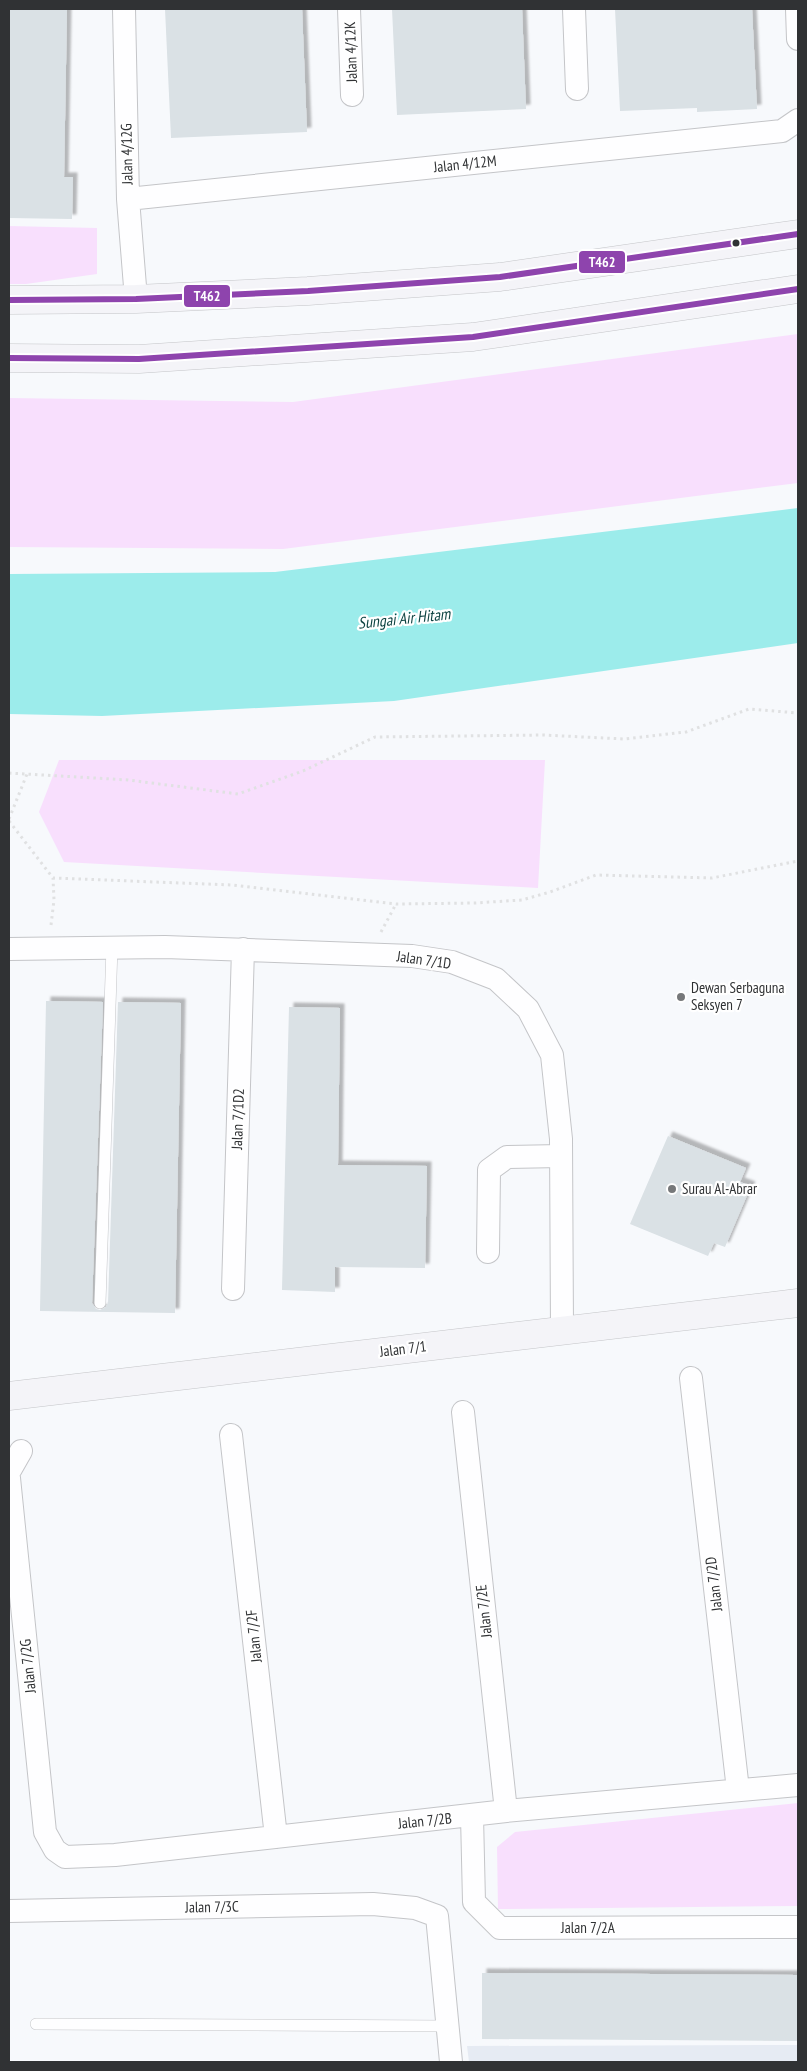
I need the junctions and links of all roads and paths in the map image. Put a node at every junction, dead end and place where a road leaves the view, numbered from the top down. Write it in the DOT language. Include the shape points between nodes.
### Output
graph roads {
  1 [pos="124,9"];
  2 [pos="349,9"];
  3 [pos="574,9"];
  4 [pos="797,9"];
  5 [pos="798,39"];
  6 [pos="577,89"];
  7 [pos="352,95"];
  8 [pos="798,120"];
  9 [pos="128,199"];
  10 [pos="798,234"];
  11 [pos="798,289"];
  12 [pos="136,299"];
  13 [pos="9,300"];
  14 [pos="9,358"];
  15 [pos="798,713"];
  16 [pos="9,773"];
  17 [pos="27,774"];
  18 [pos="9,820"];
  19 [pos="798,861"];
  20 [pos="53,878"];
  21 [pos="112,947"];
  22 [pos="9,949"];
  23 [pos="40,949"];
  24 [pos="243,949"];
  25 [pos="561,1156"];
  26 [pos="488,1252"];
  27 [pos="233,1289"];
  28 [pos="100,1303"];
  29 [pos="798,1303"];
  30 [pos="562,1330"];
  31 [pos="691,1378"];
  32 [pos="9,1396"];
  33 [pos="463,1412"];
  34 [pos="231,1435"];
  35 [pos="21,1451"];
  36 [pos="9,1472"];
  37 [pos="9,1478"];
  38 [pos="798,1785"];
  39 [pos="738,1790"];
  40 [pos="506,1811"];
  41 [pos="472,1816"];
  42 [pos="276,1837"];
  43 [pos="54,1850"];
  44 [pos="9,1911"];
  45 [pos="798,1927"];
  46 [pos="36,2024"];
  47 [pos="448,2026"];
  48 [pos="451,2062"];
  1 -- 9 [label="street, Jalan 4/12G"];
  2 -- 7 [label="street, Jalan 4/12K"];
  3 -- 6 [label="street"];
  4 -- 5 [label="street"];
  8 -- 9 [label="street, Jalan 4/12M" via="782,131"];
  9 -- 12 [label="street, Jalan 4/12G"];
  10 -- 12 [label="main road" via="500,277"];
  11 -- 14 [label="main road" via="473,338 138,359"];
  12 -- 13 [label="main road"];
  15 -- 17 [label="path" via="749,709 686,732 624,738 543,735 375,738 303,771 238,794 128,780"];
  16 -- 17 [label="path"];
  17 -- 18 [label="path"];
  18 -- 20 [label="path"];
  19 -- 20 [label="path" via="712,878 596,875 522,900 475,903 396,904 232,885"];
  20 -- 23 [label="path" via="52,923"];
  21 -- 23 [label="street, Jalan 7/1D"];
  21 -- 24 [label="street, Jalan 7/1D"];
  21 -- 28 [label="lane"];
  22 -- 23 [label="street, Jalan 7/1D"];
  24 -- 25 [label="street, Jalan 7/1D" via="412,956 452,962 496,979 528,1009 552,1055"];
  24 -- 27 [label="street, Jalan 7/1D2"];
  25 -- 26 [label="street" via="507,1157 489,1170"];
  25 -- 30 [label="street, Jalan 7/1D"];
  29 -- 30 [label="main road, Jalan 7/1"];
  30 -- 32 [label="main road, Jalan 7/1"];
  31 -- 39 [label="street, Jalan 7/2D"];
  33 -- 40 [label="street, Jalan 7/2E"];
  34 -- 42 [label="street, Jalan 7/2F"];
  35 -- 36 [label="street"];
  37 -- 43 [label="street, Jalan 7/2G" via="45,1832"];
  38 -- 39 [label="street, Jalan 7/2B"];
  39 -- 40 [label="street, Jalan 7/2B"];
  40 -- 41 [label="street, Jalan 7/2B"];
  41 -- 42 [label="street, Jalan 7/2B"];
  41 -- 45 [label="street, Jalan 7/2A" via="474,1902 500,1928"];
  42 -- 43 [label="street, Jalan 7/2B" via="79,1857 64,1857"];
  44 -- 47 [label="street, Jalan 7/3C" via="373,1904 415,1908 437,1916"];
  46 -- 47 [label="lane"];
  47 -- 48 [label="street"];
}
